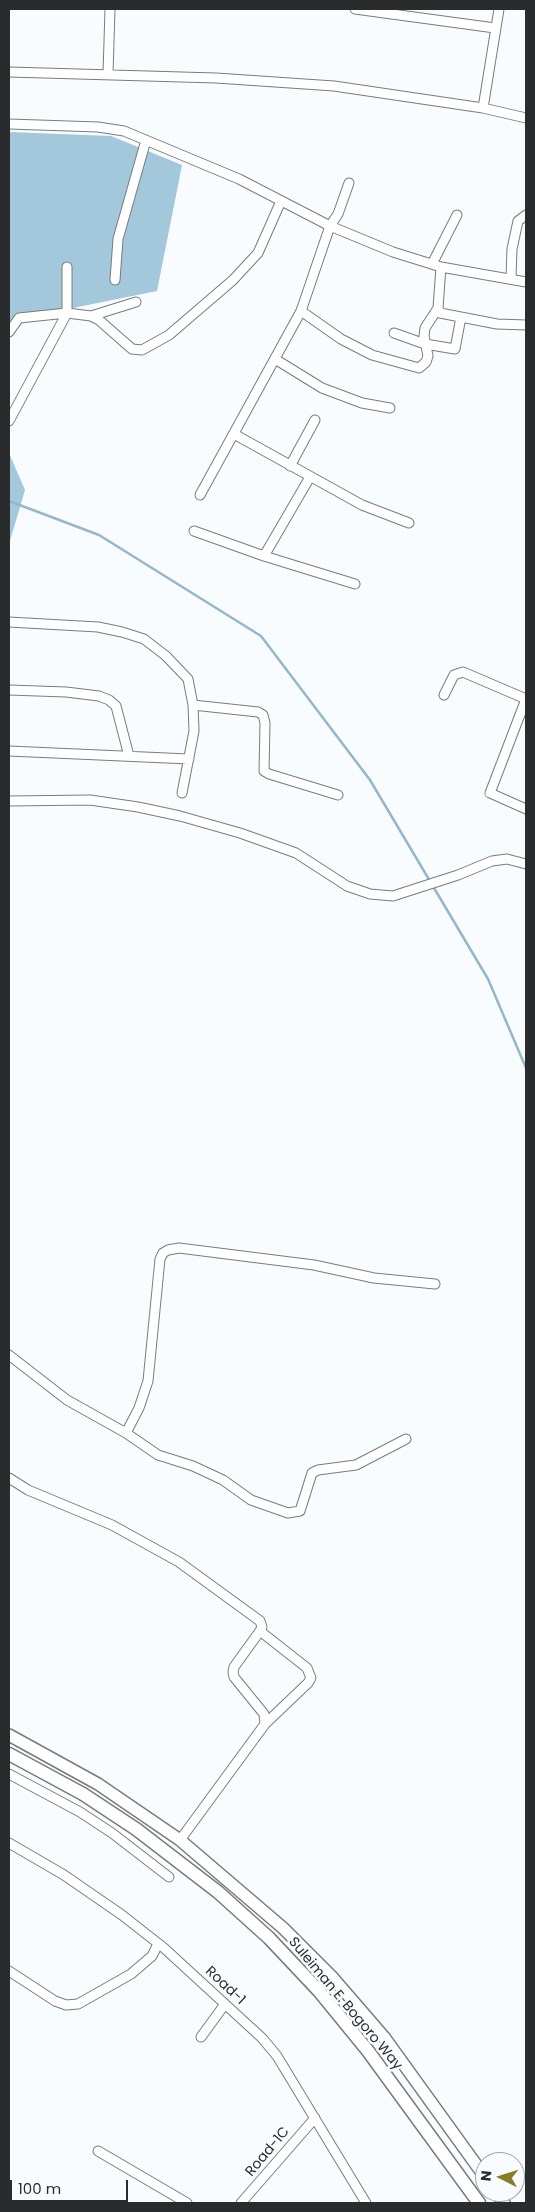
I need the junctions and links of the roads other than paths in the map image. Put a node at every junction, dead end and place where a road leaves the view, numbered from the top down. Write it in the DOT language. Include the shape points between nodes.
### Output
graph roads {
  1 [pos="110,9"];
  2 [pos="355,9"];
  3 [pos="499,9"];
  4 [pos="425,13"];
  5 [pos="495,28"];
  6 [pos="9,72"];
  7 [pos="108,74"];
  8 [pos="482,108"];
  9 [pos="526,118"];
  10 [pos="9,124"];
  11 [pos="146,140"];
  12 [pos="349,183"];
  13 [pos="281,201"];
  14 [pos="457,215"];
  15 [pos="526,215"];
  16 [pos="330,226"];
  17 [pos="436,266"];
  18 [pos="67,267"];
  19 [pos="511,278"];
  20 [pos="115,280"];
  21 [pos="526,282"];
  22 [pos="136,302"];
  23 [pos="438,308"];
  24 [pos="301,311"];
  25 [pos="67,313"];
  26 [pos="91,316"];
  27 [pos="461,317"];
  28 [pos="526,325"];
  29 [pos="9,332"];
  30 [pos="394,333"];
  31 [pos="425,344"];
  32 [pos="276,359"];
  33 [pos="390,408"];
  34 [pos="315,420"];
  35 [pos="9,421"];
  36 [pos="234,434"];
  37 [pos="290,466"];
  38 [pos="310,477"];
  39 [pos="200,495"];
  40 [pos="409,523"];
  41 [pos="194,532"];
  42 [pos="264,556"];
  43 [pos="355,584"];
  44 [pos="9,622"];
  45 [pos="9,690"];
  46 [pos="444,695"];
  47 [pos="526,699"];
  48 [pos="193,705"];
  49 [pos="9,751"];
  50 [pos="129,756"];
  51 [pos="189,760"];
  52 [pos="182,793"];
  53 [pos="338,795"];
  54 [pos="9,801"];
  55 [pos="526,809"];
  56 [pos="526,864"];
  57 [pos="435,1284"];
  58 [pos="9,1354"];
  59 [pos="126,1433"];
  60 [pos="406,1439"];
  61 [pos="9,1478"];
  62 [pos="260,1631"];
  63 [pos="269,1715"];
  64 [pos="9,1735"];
  65 [pos="9,1754"];
  66 [pos="9,1774"];
  67 [pos="180,1840"];
  68 [pos="9,1843"];
  69 [pos="169,1877"];
  70 [pos="158,1946"];
  71 [pos="9,1971"];
  72 [pos="225,2004"];
  73 [pos="201,2037"];
  74 [pos="315,2118"];
  75 [pos="98,2151"];
  76 [pos="475,2163"];
  77 [pos="187,2203"];
  78 [pos="241,2203"];
  79 [pos="366,2203"];
  80 [pos="479,2203"];
  1 -- 7 [label="street"];
  2 -- 4 [label="street"];
  3 -- 5 [label="street"];
  4 -- 5 [label="street"];
  5 -- 8 [label="street"];
  6 -- 7 [label="street"];
  7 -- 8 [label="street" via="334,86"];
  8 -- 9 [label="street"];
  10 -- 11 [label="street" via="98,127 124,131"];
  11 -- 13 [label="street" via="239,179"];
  11 -- 20 [label="street" via="118,239"];
  12 -- 16 [label="street"];
  13 -- 16 [label="street"];
  13 -- 26 [label="street" via="258,253 233,280 168,335 142,350 136,350"];
  14 -- 17 [label="street"];
  15 -- 19 [label="street" via="518,221 512,248"];
  16 -- 17 [label="street"];
  16 -- 24 [label="street"];
  17 -- 19 [label="street"];
  17 -- 23 [label="street"];
  18 -- 25 [label="street"];
  19 -- 21 [label="street"];
  22 -- 26 [label="street"];
  23 -- 27 [label="street" via="440,313"];
  23 -- 31 [label="street" via="425,328"];
  24 -- 31 [label="street" via="341,339 372,355 413,368 419,368 426,362"];
  24 -- 32 [label="street"];
  25 -- 26 [label="street"];
  25 -- 29 [label="street" via="20,318"];
  25 -- 35 [label="street"];
  27 -- 28 [label="street" via="497,324"];
  27 -- 31 [label="street" via="454,349"];
  30 -- 31 [label="street"];
  32 -- 33 [label="street" via="322,388 362,403"];
  32 -- 36 [label="street"];
  34 -- 37 [label="street"];
  36 -- 37 [label="street"];
  36 -- 39 [label="street"];
  37 -- 38 [label="street"];
  38 -- 40 [label="street" via="362,505"];
  38 -- 42 [label="street"];
  41 -- 42 [label="street"];
  42 -- 43 [label="street"];
  44 -- 48 [label="street" via="98,627 144,639 188,679"];
  45 -- 50 [label="street" via="66,692 109,700 116,706"];
  46 -- 47 [label="street" via="454,676 463,672"];
  47 -- 55 [label="street" via="490,793"];
  48 -- 51 [label="street" via="194,731"];
  48 -- 53 [label="street" via="263,715 264,770 268,774"];
  49 -- 50 [label="street"];
  50 -- 51 [label="street"];
  51 -- 52 [label="street"];
  54 -- 56 [label="street" via="90,800 180,816 296,853 347,886 370,894 393,896 492,861 508,859"];
  57 -- 59 [label="street" via="374,1278 314,1265 179,1248 168,1250 160,1259 148,1381"];
  58 -- 59 [label="street" via="66,1400"];
  59 -- 60 [label="street" via="158,1455 193,1466 223,1480 251,1500 288,1513 300,1511 312,1473 356,1465"];
  61 -- 62 [label="street" via="28,1490 112,1525 179,1562 260,1622"];
  62 -- 63 [label="street" via="234,1667 234,1677"];
  62 -- 63 [label="street" via="310,1672 308,1683"];
  63 -- 67 [label="street" via="266,1724"];
  64 -- 67 [label="street, Suleiman E. Bogoro Way" via="98,1784"];
  65 -- 80 [label="main road, Suleiman E. Bogoro Way" via="83,1794 136,1829 218,1892 269,1938 368,2051"];
  66 -- 69 [label="street" via="80,1812"];
  67 -- 76 [label="street, Suleiman E. Bogoro Way" via="283,1928 333,1978 408,2068"];
  68 -- 72 [label="street, Road-1" via="64,1875 122,1915"];
  70 -- 71 [label="street" via="132,1974 78,2004 66,2005 55,2001"];
  72 -- 73 [label="street"];
  72 -- 74 [label="street, Road-1" via="262,2038"];
  74 -- 78 [label="street, Road-1C"];
  74 -- 79 [label="street, Road-1"];
  75 -- 77 [label="street"];
}
